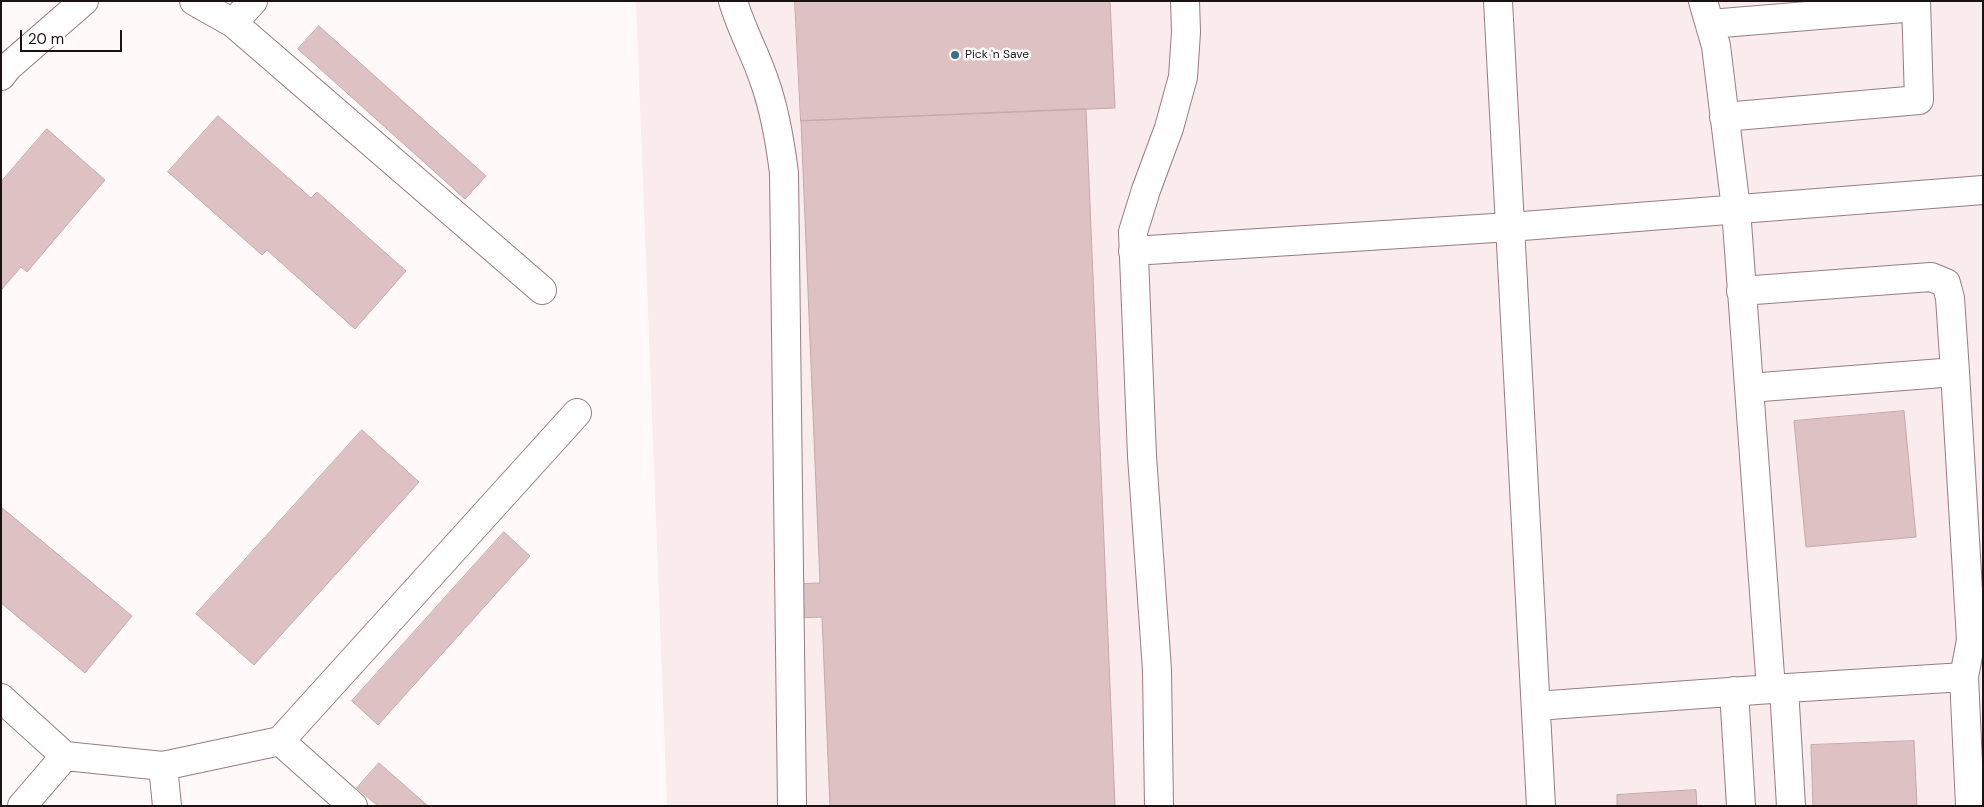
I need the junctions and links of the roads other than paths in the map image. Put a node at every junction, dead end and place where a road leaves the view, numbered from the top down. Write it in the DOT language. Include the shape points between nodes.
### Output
graph roads {
  1 [pos="84,1"];
  2 [pos="194,1"];
  3 [pos="253,1"];
  4 [pos="733,1"];
  5 [pos="1185,1"];
  6 [pos="1498,1"];
  7 [pos="1916,4"];
  8 [pos="1706,13"];
  9 [pos="233,24"];
  10 [pos="4,68"];
  11 [pos="1724,117"];
  12 [pos="1983,190"];
  13 [pos="1736,209"];
  14 [pos="1510,227"];
  15 [pos="1133,251"];
  16 [pos="542,290"];
  17 [pos="1741,291"];
  18 [pos="1955,372"];
  19 [pos="1749,388"];
  20 [pos="577,413"];
  21 [pos="1964,678"];
  22 [pos="1777,688"];
  23 [pos="1734,691"];
  24 [pos="1,698"];
  25 [pos="1536,706"];
  26 [pos="280,741"];
  27 [pos="65,756"];
  28 [pos="163,766"];
  29 [pos="22,806"];
  30 [pos="167,806"];
  31 [pos="352,806"];
  32 [pos="792,806"];
  33 [pos="1159,806"];
  34 [pos="1541,806"];
  35 [pos="1741,806"];
  36 [pos="1791,806"];
  37 [pos="1970,806"];
  1 -- 10 [label="lane"];
  2 -- 9 [label="lane"];
  3 -- 9 [label="lane"];
  4 -- 32 [label="lane" via="764,79 778,127 784,173"];
  5 -- 15 [label="lane" via="1183,77 1133,232"];
  6 -- 14 [label="lane"];
  7 -- 8 [label="lane"];
  7 -- 11 [label="lane" via="1919,100"];
  8 -- 11 [label="lane" via="1716,46"];
  9 -- 16 [label="lane"];
  11 -- 13 [label="lane"];
  12 -- 13 [label="lane"];
  13 -- 14 [label="lane"];
  13 -- 17 [label="lane"];
  14 -- 15 [label="lane"];
  14 -- 25 [label="lane"];
  15 -- 33 [label="lane" via="1142,456 1157,670"];
  17 -- 18 [label="lane" via="1930,278 1946,283"];
  17 -- 19 [label="lane"];
  18 -- 19 [label="lane"];
  18 -- 21 [label="lane" via="1971,640"];
  19 -- 22 [label="lane"];
  20 -- 26 [label="lane"];
  21 -- 22 [label="lane"];
  21 -- 37 [label="lane"];
  22 -- 23 [label="lane"];
  22 -- 36 [label="lane"];
  23 -- 25 [label="lane"];
  23 -- 35 [label="lane"];
  24 -- 27 [label="lane"];
  25 -- 34 [label="lane"];
  26 -- 28 [label="lane"];
  26 -- 31 [label="lane"];
  27 -- 28 [label="lane"];
  27 -- 29 [label="lane"];
  28 -- 30 [label="lane"];
}
